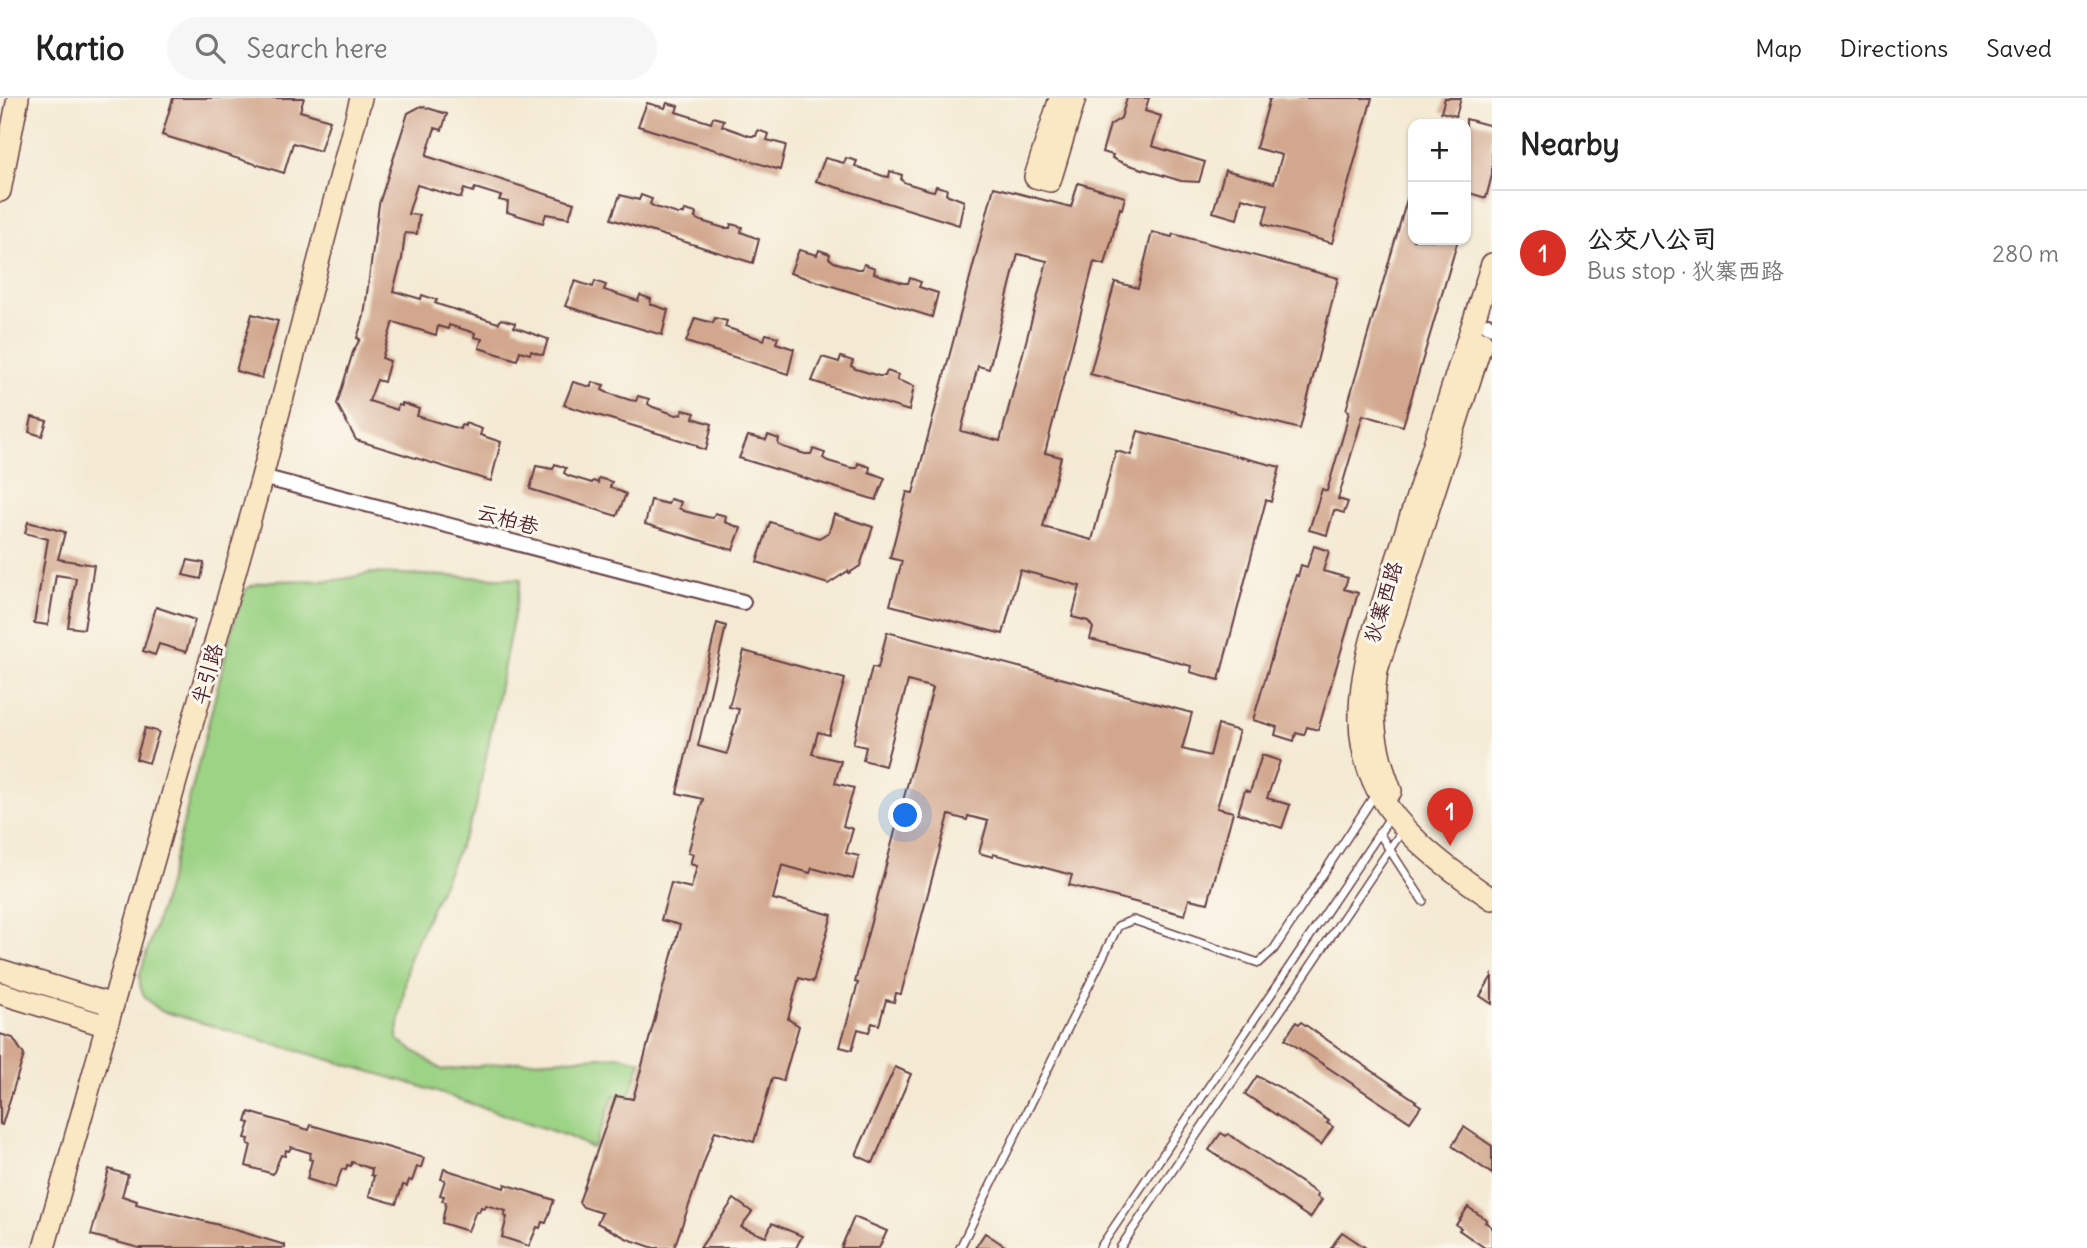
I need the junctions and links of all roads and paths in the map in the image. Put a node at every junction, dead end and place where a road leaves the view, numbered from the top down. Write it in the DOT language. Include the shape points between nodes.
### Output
graph roads {
  1 [pos="18,98"];
  2 [pos="361,98"];
  3 [pos="1060,98"];
  4 [pos="1076,98"];
  5 [pos="0,191"];
  6 [pos="1492,264"];
  7 [pos="1491,321"];
  8 [pos="262,477"];
  9 [pos="743,602"];
  10 [pos="1382,783"];
  11 [pos="1401,817"];
  12 [pos="1379,834"];
  13 [pos="1390,849"];
  14 [pos="1492,884"];
  15 [pos="1492,899"];
  16 [pos="1423,901"];
  17 [pos="0,970"];
  18 [pos="0,993"];
  19 [pos="113,1005"];
  20 [pos="107,1026"];
  21 [pos="44,1248"];
  22 [pos="960,1248"];
  23 [pos="1100,1248"];
  24 [pos="1120,1248"];
  1 -- 5 [label="street"];
  2 -- 8 [label="street, 半引路"];
  3 -- 4 [label="street" via="1035,177 1050,181"];
  6 -- 10 [label="street, 狄寨西路" via="1364,664 1361,745 1367,766"];
  7 -- 10 [label="street, 狄寨西路" via="1377,670 1373,726"];
  8 -- 9 [label="street, 云柏巷"];
  8 -- 19 [label="street, 半引路"];
  10 -- 11 [label="street, 狄寨西路" via="1384,804"];
  10 -- 22 [label="lane" via="1274,949 1259,963 1133,920 1118,926"];
  11 -- 12 [label="lane"];
  11 -- 13 [label="lane"];
  11 -- 14 [label="street, 狄寨西路"];
  11 -- 15 [label="street, 狄寨西路" via="1415,841"];
  12 -- 13 [label="lane"];
  12 -- 23 [label="lane"];
  13 -- 16 [label="lane"];
  13 -- 24 [label="lane"];
  17 -- 19 [label="street"];
  18 -- 20 [label="street"];
  19 -- 20 [label="street, 半引路"];
  20 -- 21 [label="street, 半引路"];
}
